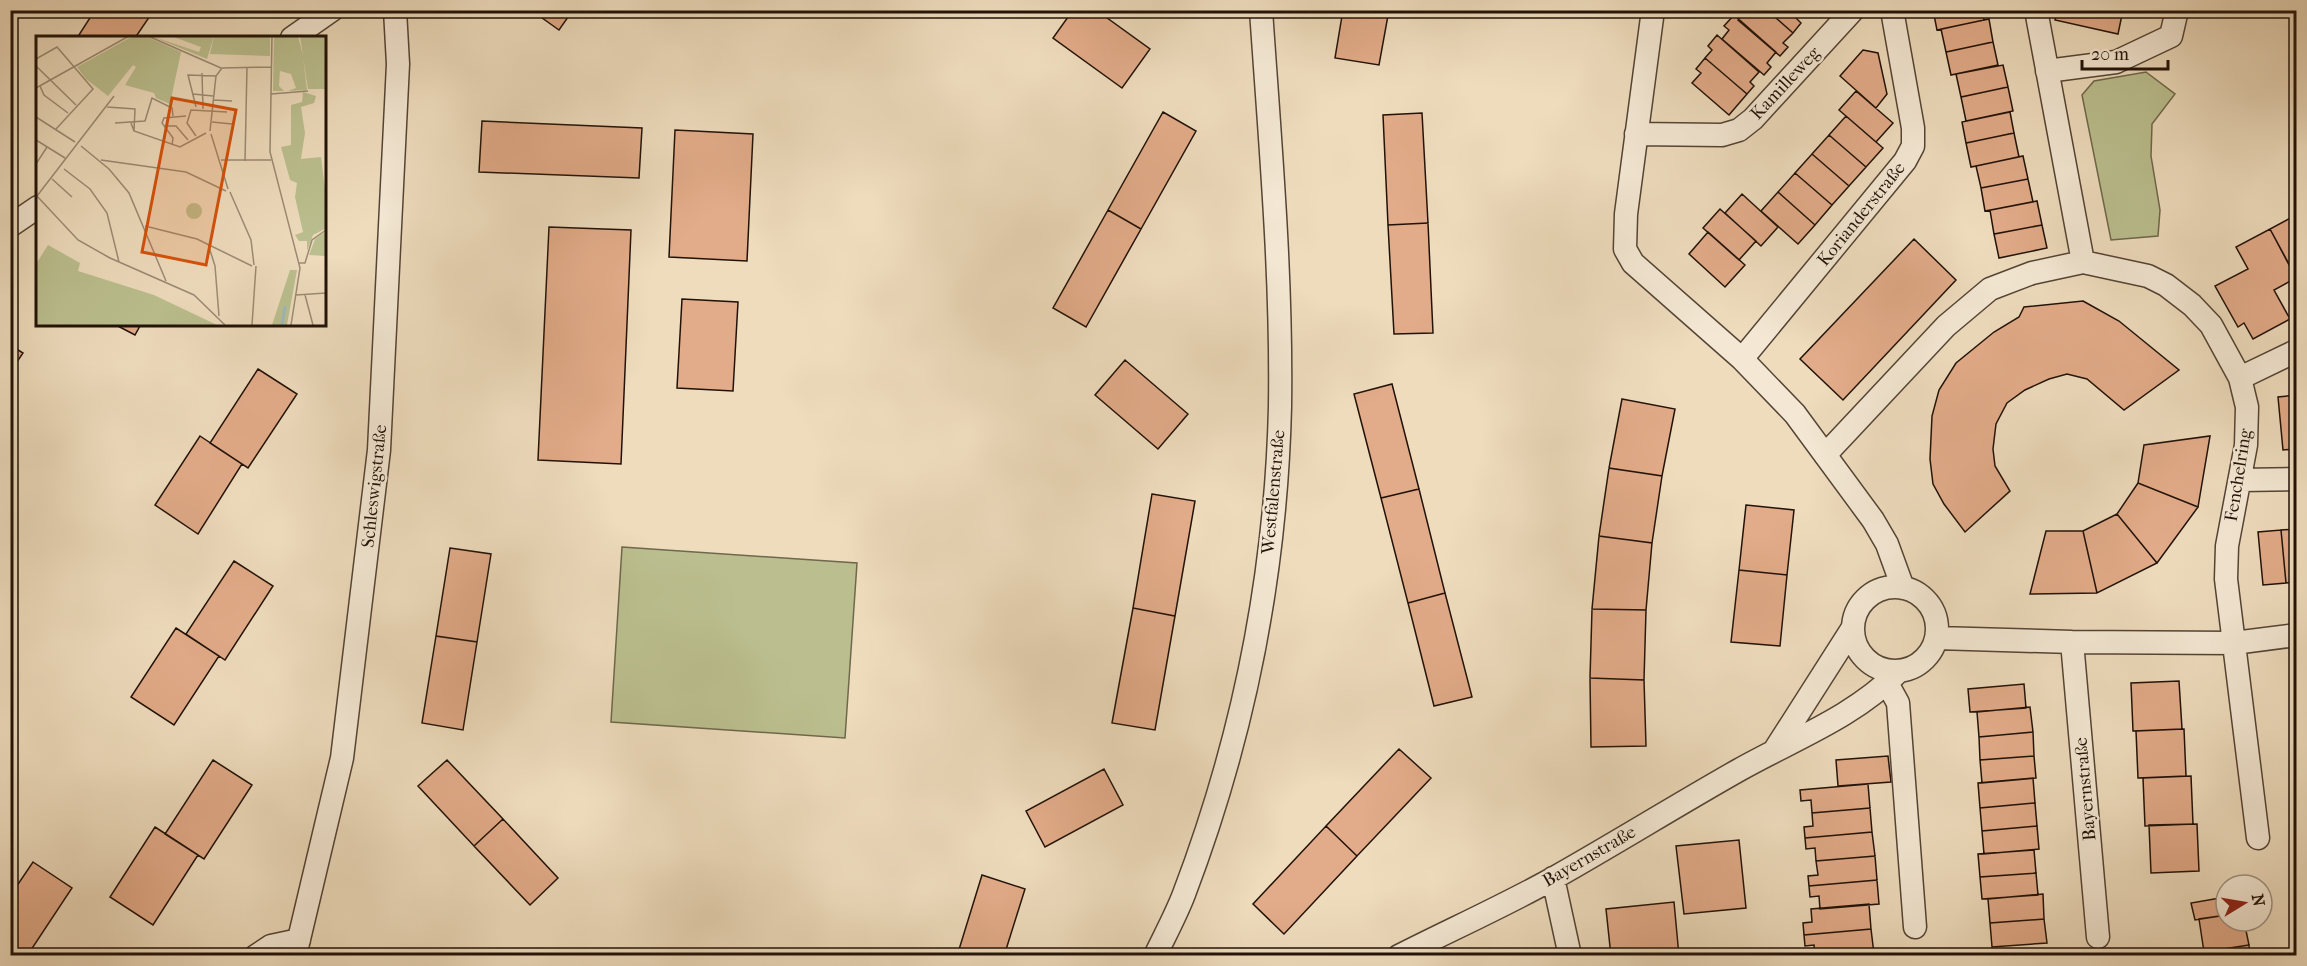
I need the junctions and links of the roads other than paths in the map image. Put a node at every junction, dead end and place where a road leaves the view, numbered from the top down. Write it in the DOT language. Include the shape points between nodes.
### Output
graph roads {
  1 [pos="332,10"];
  2 [pos="395,10"];
  3 [pos="1261,10"];
  4 [pos="1653,10"];
  5 [pos="1852,10"];
  6 [pos="1892,10"];
  7 [pos="2036,10"];
  8 [pos="2177,10"];
  9 [pos="295,36"];
  10 [pos="2048,71"];
  11 [pos="1636,134"];
  12 [pos="36,208"];
  13 [pos="10,226"];
  14 [pos="2083,262"];
  15 [pos="2296,351"];
  16 [pos="1743,359"];
  17 [pos="2240,378"];
  18 [pos="1825,455"];
  19 [pos="2296,479"];
  20 [pos="2241,480"];
  21 [pos="1904,588"];
  22 [pos="1852,629"];
  23 [pos="2296,635"];
  24 [pos="1937,638"];
  25 [pos="2072,642"];
  26 [pos="2234,643"];
  27 [pos="1892,678"];
  28 [pos="1775,749"];
  29 [pos="2258,838"];
  30 [pos="1553,878"];
  31 [pos="1915,927"];
  32 [pos="2098,937"];
  33 [pos="297,948"];
  34 [pos="256,956"];
  35 [pos="1155,956"];
  36 [pos="1399,956"];
  37 [pos="1570,956"];
  1 -- 9 [label="street"];
  2 -- 33 [label="street, Schleswigstraße" via="398,64 380,450 342,758"];
  3 -- 35 [label="street, Westfalenstraße" via="1276,235 1280,407 1266,573 1236,733 1219,793 1183,897"];
  4 -- 11 [label="street"];
  5 -- 11 [label="street, Kamilleweg" via="1739,130 1722,135"];
  6 -- 16 [label="street, Korianderstraße" via="1913,146 1905,161"];
  7 -- 10 [label="street"];
  8 -- 10 [label="street" via="2171,36 2116,63"];
  10 -- 14 [label="street"];
  11 -- 16 [label="street" via="1625,249 1633,263"];
  12 -- 13 [label="street"];
  14 -- 17 [label="street, Fenchelring" via="2148,276 2166,285 2211,326"];
  14 -- 18 [label="street, Fenchelring" via="2032,273 1990,289 1946,326"];
  15 -- 17 [label="street"];
  16 -- 18 [label="street" via="1795,414"];
  17 -- 20 [label="street, Fenchelring" via="2247,407"];
  18 -- 21 [label="street" via="1874,520"];
  19 -- 20 [label="street"];
  20 -- 26 [label="street, Fenchelring" via="2226,579"];
  21 -- 22 [label="street" via="1891,587 1868,596 1854,617"];
  21 -- 24 [label="street" via="1927,601 1938,625"];
  22 -- 27 [label="street" via="1854,643 1866,660"];
  22 -- 28 [label="street, Bayernstraße"];
  23 -- 26 [label="street"];
  24 -- 25 [label="street"];
  24 -- 27 [label="street" via="1923,662"];
  25 -- 26 [label="street"];
  25 -- 32 [label="street, Bayernstraße"];
  26 -- 29 [label="street"];
  27 -- 28 [label="street, Bayernstraße" via="1855,707"];
  27 -- 31 [label="street" via="1898,703"];
  28 -- 30 [label="street, Bayernstraße"];
  30 -- 36 [label="street, Bayernstraße"];
  30 -- 37 [label="street"];
  33 -- 34 [label="street" via="271,946"];
}
